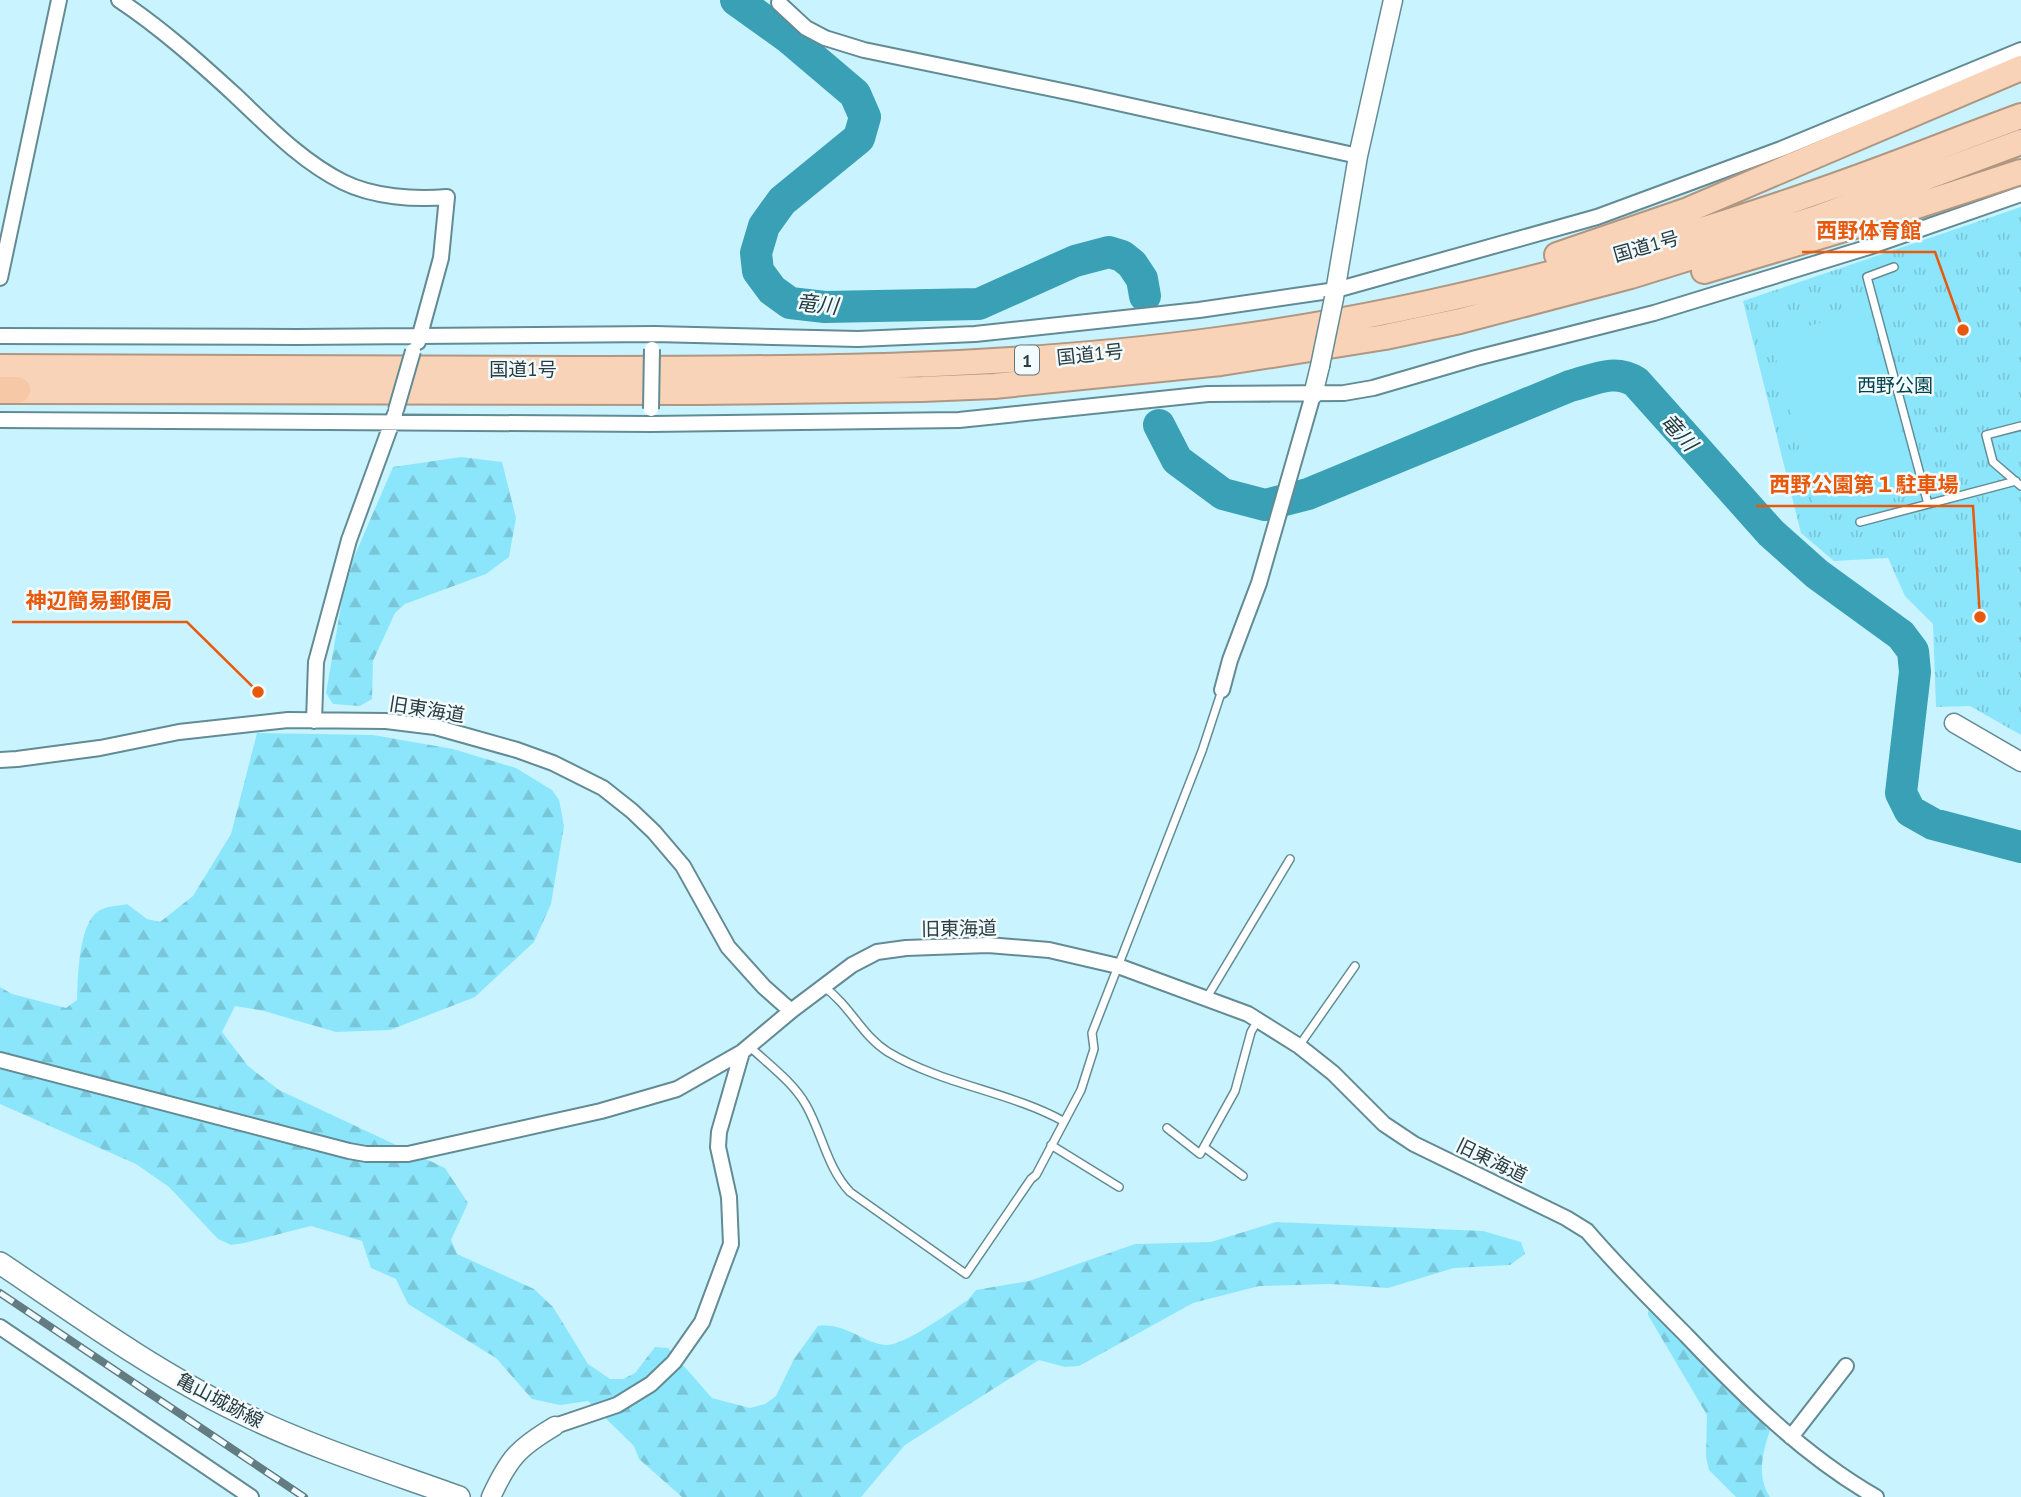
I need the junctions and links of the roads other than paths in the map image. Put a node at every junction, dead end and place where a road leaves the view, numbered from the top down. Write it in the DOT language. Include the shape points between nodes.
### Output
graph roads {
  1 [pos="59,0"];
  2 [pos="120,0"];
  3 [pos="1393,0"];
  4 [pos="779,3"];
  5 [pos="2021,50"];
  6 [pos="2021,68"];
  7 [pos="2021,116"];
  8 [pos="2021,142"];
  9 [pos="1358,156"];
  10 [pos="2021,172"];
  11 [pos="2021,194"];
  12 [pos="1894,267"];
  13 [pos="0,278"];
  14 [pos="1335,294"];
  15 [pos="1385,311"];
  16 [pos="655,334"];
  17 [pos="0,336"];
  18 [pos="421,336"];
  19 [pos="1385,337"];
  20 [pos="0,367"];
  21 [pos="6,391"];
  22 [pos="1313,395"];
  23 [pos="394,415"];
  24 [pos="651,417"];
  25 [pos="0,420"];
  26 [pos="2021,426"];
  27 [pos="2018,484"];
  28 [pos="1928,504"];
  29 [pos="1860,522"];
  30 [pos="1222,690"];
  31 [pos="314,721"];
  32 [pos="1954,723"];
  33 [pos="0,760"];
  34 [pos="2021,762"];
  35 [pos="1290,859"];
  36 [pos="1118,966"];
  37 [pos="1355,967"];
  38 [pos="824,987"];
  39 [pos="1206,999"];
  40 [pos="791,1011"];
  41 [pos="1258,1020"];
  42 [pos="1299,1046"];
  43 [pos="745,1049"];
  44 [pos="0,1060"];
  45 [pos="1063,1121"];
  46 [pos="1167,1128"];
  47 [pos="1051,1145"];
  48 [pos="1204,1147"];
  49 [pos="1243,1177"];
  50 [pos="1119,1187"];
  51 [pos="0,1263"];
  52 [pos="0,1327"];
  53 [pos="1846,1366"];
  54 [pos="555,1426"];
  55 [pos="1791,1437"];
  56 [pos="251,1497"];
  57 [pos="459,1497"];
  58 [pos="491,1497"];
  59 [pos="1876,1497"];
  1 -- 13 [label="street"];
  2 -- 18 [label="street" via="173,39 291,146 332,176 374,192 447,197 441,258"];
  3 -- 9 [label="street"];
  4 -- 9 [label="street" via="806,28 864,50"];
  5 -- 14 [label="street" via="1661,195"];
  6 -- 15 [label="highway" via="1688,210 1536,261 1400,298"];
  7 -- 15 [label="highway, 国道1号 / 1" via="1712,227 1532,278"];
  8 -- 19 [label="highway, 国道1号 / 1" via="1720,249 1542,301"];
  9 -- 14 [label="street"];
  10 -- 19 [label="highway" via="1763,255 1656,284 1423,342"];
  11 -- 22 [label="street" via="1870,247 1654,313 1373,388"];
  12 -- 28 [label="lane" via="1867,276"];
  14 -- 16 [label="street" via="975,334 793,339"];
  14 -- 22 [label="street, bridge"];
  15 -- 20 [label="highway, 国道1号 / 1" via="1220,340 1071,357 914,366"];
  16 -- 18 [label="street"];
  16 -- 24 [label="street, bridge"];
  17 -- 18 [label="street"];
  18 -- 23 [label="street, bridge"];
  19 -- 21 [label="highway, 国道1号 / 1" via="1146,372 922,389"];
  22 -- 24 [label="street" via="1208,394 959,420"];
  22 -- 30 [label="street" via="1278,521"];
  23 -- 24 [label="street"];
  23 -- 25 [label="street"];
  23 -- 31 [label="street" via="349,540 316,662"];
  26 -- 27 [label="lane" via="1986,435 1993,462"];
  27 -- 28 [label="lane"];
  28 -- 29 [label="lane"];
  30 -- 36 [label="lane"];
  31 -- 33 [label="street, 旧東海道" via="264,721"];
  31 -- 40 [label="street, 旧東海道" via="386,721 435,727 553,763 603,788 654,832 682,866 728,947"];
  32 -- 34 [label="street"];
  35 -- 39 [label="lane"];
  36 -- 38 [label="street, 旧東海道" via="1049,950 906,948 870,955"];
  36 -- 39 [label="street, 旧東海道"];
  36 -- 45 [label="lane" via="1092,1033 1094,1049 1081,1090"];
  37 -- 42 [label="lane"];
  38 -- 40 [label="street, 旧東海道"];
  38 -- 45 [label="lane" via="891,1053"];
  39 -- 41 [label="street, 旧東海道"];
  40 -- 43 [label="street"];
  41 -- 42 [label="street, 旧東海道"];
  41 -- 48 [label="lane" via="1235,1091"];
  42 -- 55 [label="street, 旧東海道" via="1384,1124 1414,1144 1587,1231 1738,1389"];
  43 -- 44 [label="street" via="664,1093 502,1134 386,1155 349,1151"];
  43 -- 47 [label="lane" via="805,1104 842,1184 966,1274 1036,1175"];
  43 -- 54 [label="street" via="719,1132 731,1244 702,1322 674,1362 651,1384 617,1405"];
  45 -- 47 [label="lane"];
  46 -- 48 [label="lane" via="1200,1154"];
  47 -- 50 [label="lane"];
  48 -- 49 [label="lane"];
  51 -- 57 [label="main road, 亀山城跡線" via="158,1366 235,1410 316,1446"];
  52 -- 56 [label="street"];
  53 -- 55 [label="street"];
  54 -- 58 [label="street" via="517,1451"];
  55 -- 59 [label="street, 旧東海道"];
}
